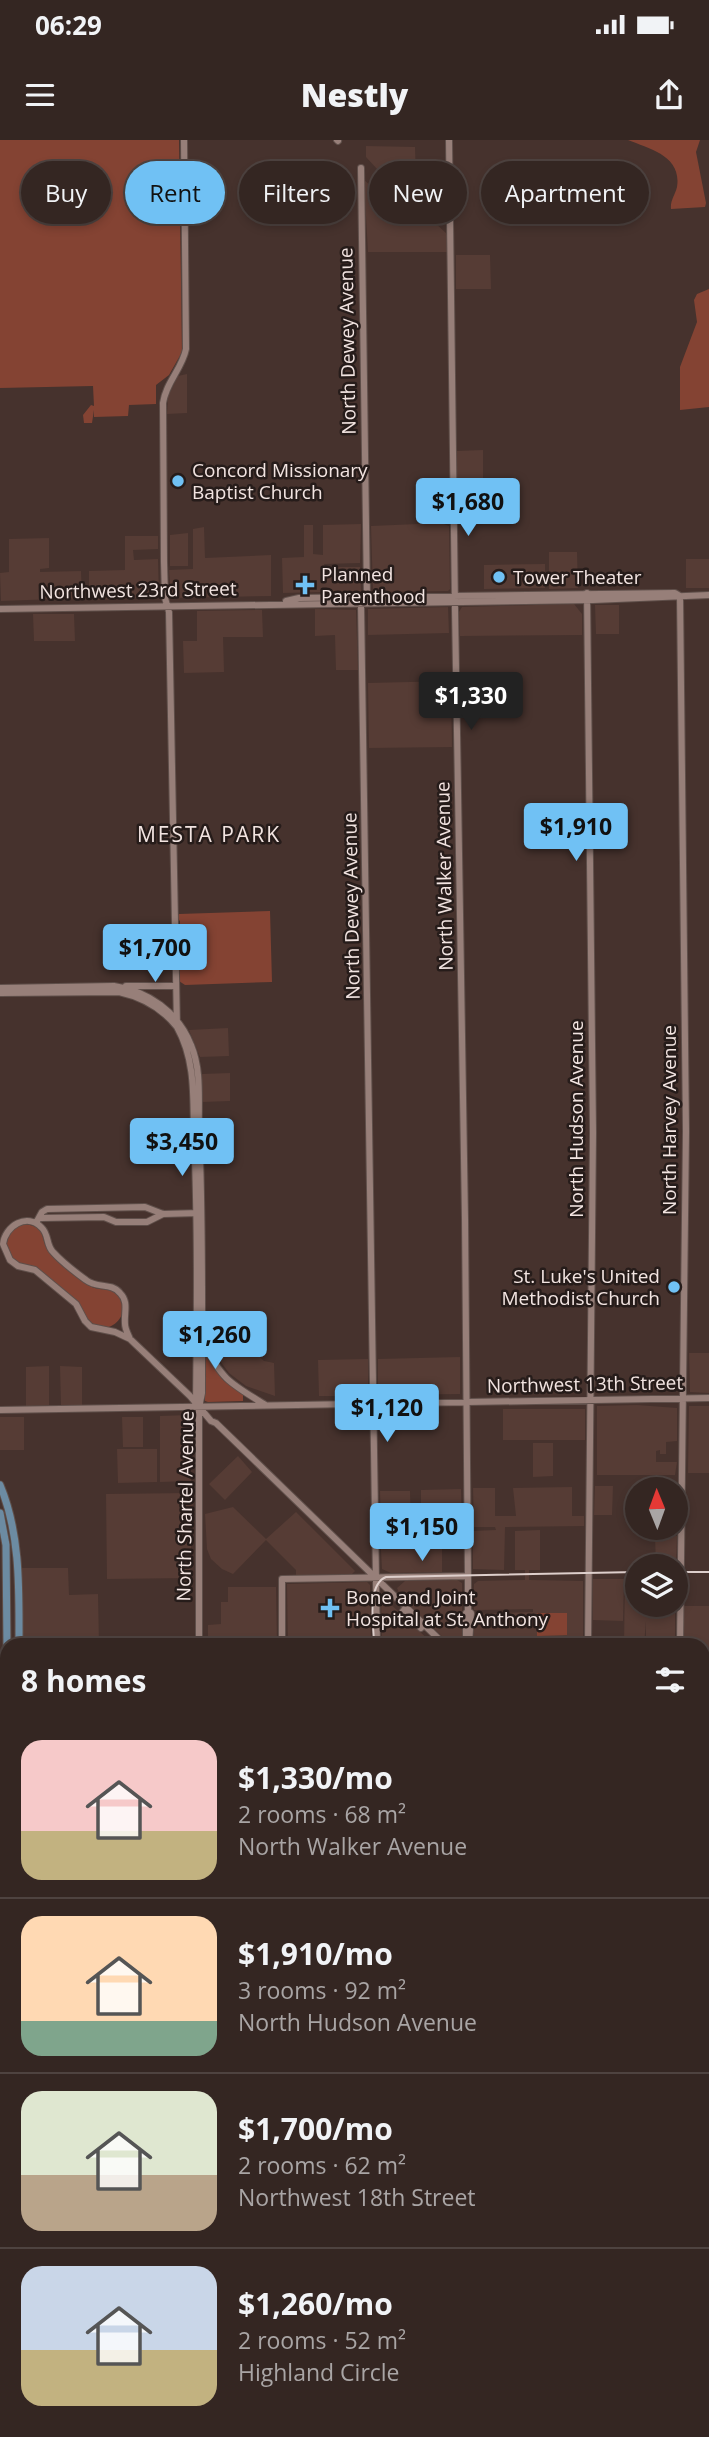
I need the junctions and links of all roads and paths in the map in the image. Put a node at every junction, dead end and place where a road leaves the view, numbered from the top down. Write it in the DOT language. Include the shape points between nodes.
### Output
graph roads {
  1 [pos="184,140"];
  2 [pos="449,140"];
  3 [pos="361,168"];
  4 [pos="709,595"];
  5 [pos="680,596"];
  6 [pos="367,597"];
  7 [pos="587,597"];
  8 [pos="455,599"];
  9 [pos="278,603"];
  10 [pos="362,604"];
  11 [pos="167,605"];
  12 [pos="0,609"];
  13 [pos="114,986"];
  14 [pos="176,986"];
  15 [pos="0,991"];
  16 [pos="176,1023"];
  17 [pos="109,1208"];
  18 [pos="199,1213"];
  19 [pos="163,1214"];
  20 [pos="109,1219"];
  21 [pos="38,1220"];
  22 [pos="125,1316"];
  23 [pos="105,1331"];
  24 [pos="196,1335"];
  25 [pos="130,1339"];
  26 [pos="202,1341"];
  27 [pos="197,1382"];
  28 [pos="182,1389"];
  29 [pos="683,1398"];
  30 [pos="709,1398"];
  31 [pos="591,1400"];
  32 [pos="467,1402"];
  33 [pos="373,1404"];
  34 [pos="198,1406"];
  35 [pos="267,1406"];
  36 [pos="222,1407"];
  37 [pos="174,1408"];
  38 [pos="0,1410"];
  39 [pos="216,1423"];
  40 [pos="199,1428"];
  41 [pos="0,1485"];
  42 [pos="0,1513"];
  43 [pos="467,1576"];
  44 [pos="376,1577"];
  45 [pos="7,1638"];
  46 [pos="19,1638"];
  47 [pos="200,1638"];
  48 [pos="282,1638"];
  49 [pos="377,1638"];
  50 [pos="433,1638"];
  51 [pos="438,1638"];
  52 [pos="468,1638"];
  53 [pos="588,1638"];
  54 [pos="680,1638"];
  1 -- 11 [label="street, North Shartel Avenue" via="186,349 166,388 162,409"];
  2 -- 8 [label="street, North Walker Avenue"];
  3 -- 6 [label="street, North Dewey Avenue"];
  4 -- 5 [label="street, Northwest 23rd Street"];
  5 -- 7 [label="street, Northwest 23rd Street"];
  5 -- 29 [label="street, North Harvey Avenue" via="686,1131"];
  6 -- 8 [label="street, Northwest 23rd Street"];
  6 -- 9 [label="street, Northwest 23rd Street" via="299,598"];
  6 -- 10 [label="street"];
  7 -- 8 [label="street, Northwest 23rd Street"];
  7 -- 31 [label="street, North Hudson Avenue"];
  8 -- 10 [label="street, Northwest 23rd Street"];
  8 -- 32 [label="street, North Walker Avenue"];
  9 -- 10 [label="street, Northwest 23rd Street"];
  9 -- 11 [label="street, Northwest 23rd Street"];
  10 -- 33 [label="street, North Dewey Avenue"];
  11 -- 12 [label="street, Northwest 23rd Street"];
  11 -- 14 [label="street, North Shartel Avenue"];
  13 -- 14 [label="street"];
  13 -- 15 [label="street"];
  13 -- 16 [label="street" via="149,997"];
  14 -- 16 [label="street, North Shartel Avenue"];
  15 -- 16 [label="street" via="122,993 150,1003"];
  16 -- 18 [label="street, North Shartel Avenue" via="192,1047 198,1075"];
  17 -- 19 [label="street" via="145,1207"];
  17 -- 20 [label="street"];
  17 -- 21 [label="street" via="47,1209"];
  18 -- 19 [label="street"];
  18 -- 24 [label="street, North Shartel Avenue"];
  18 -- 26 [label="street, North Shartel Avenue"];
  19 -- 20 [label="street" via="147,1222"];
  20 -- 21 [label="street"];
  21 -- 22 [label="street" via="51,1251 87,1281 119,1291 125,1301"];
  21 -- 23 [label="street" via="21,1222 7,1231 6,1256 15,1265 35,1270 76,1304 91,1327"];
  22 -- 23 [label="street"];
  22 -- 25 [label="street"];
  23 -- 25 [label="street"];
  24 -- 26 [label="street"];
  24 -- 27 [label="street, North Shartel Avenue"];
  25 -- 28 [label="street"];
  26 -- 34 [label="street, North Shartel Avenue" via="202,1400"];
  26 -- 35 [label="street" via="225,1379"];
  27 -- 28 [label="street" via="193,1388"];
  27 -- 34 [label="street, North Shartel Avenue"];
  28 -- 34 [label="street"];
  28 -- 37 [label="street"];
  29 -- 30 [label="street, Northwest 13th Street"];
  29 -- 31 [label="street, Northwest 13th Street"];
  29 -- 54 [label="street, North Harvey Avenue"];
  31 -- 32 [label="street, Northwest 13th Street"];
  31 -- 53 [label="street, North Hudson Avenue"];
  32 -- 33 [label="street, Northwest 13th Street"];
  32 -- 43 [label="street, North Walker Avenue"];
  33 -- 35 [label="street, Northwest 13th Street"];
  33 -- 44 [label="street, North Dewey Avenue"];
  34 -- 36 [label="street, Northwest 13th Street"];
  34 -- 37 [label="street, Northwest 13th Street"];
  34 -- 39 [label="street"];
  34 -- 40 [label="street, North Shartel Avenue"];
  35 -- 36 [label="street, Northwest 13th Street"];
  36 -- 39 [label="street"];
  37 -- 38 [label="street, Northwest 13th Street"];
  39 -- 40 [label="street"];
  39 -- 44 [label="street"];
  40 -- 47 [label="street, North Shartel Avenue"];
  41 -- 46 [label="main road" via="16,1544"];
  42 -- 45 [label="main road" via="6,1545"];
  43 -- 44 [label="street"];
  43 -- 52 [label="street, North Walker Avenue"];
  44 -- 48 [label="street" via="282,1579"];
  44 -- 49 [label="street, North Dewey Avenue"];
  44 -- 50 [label="street" via="385,1593"];
  44 -- 51 [label="street"];
}
